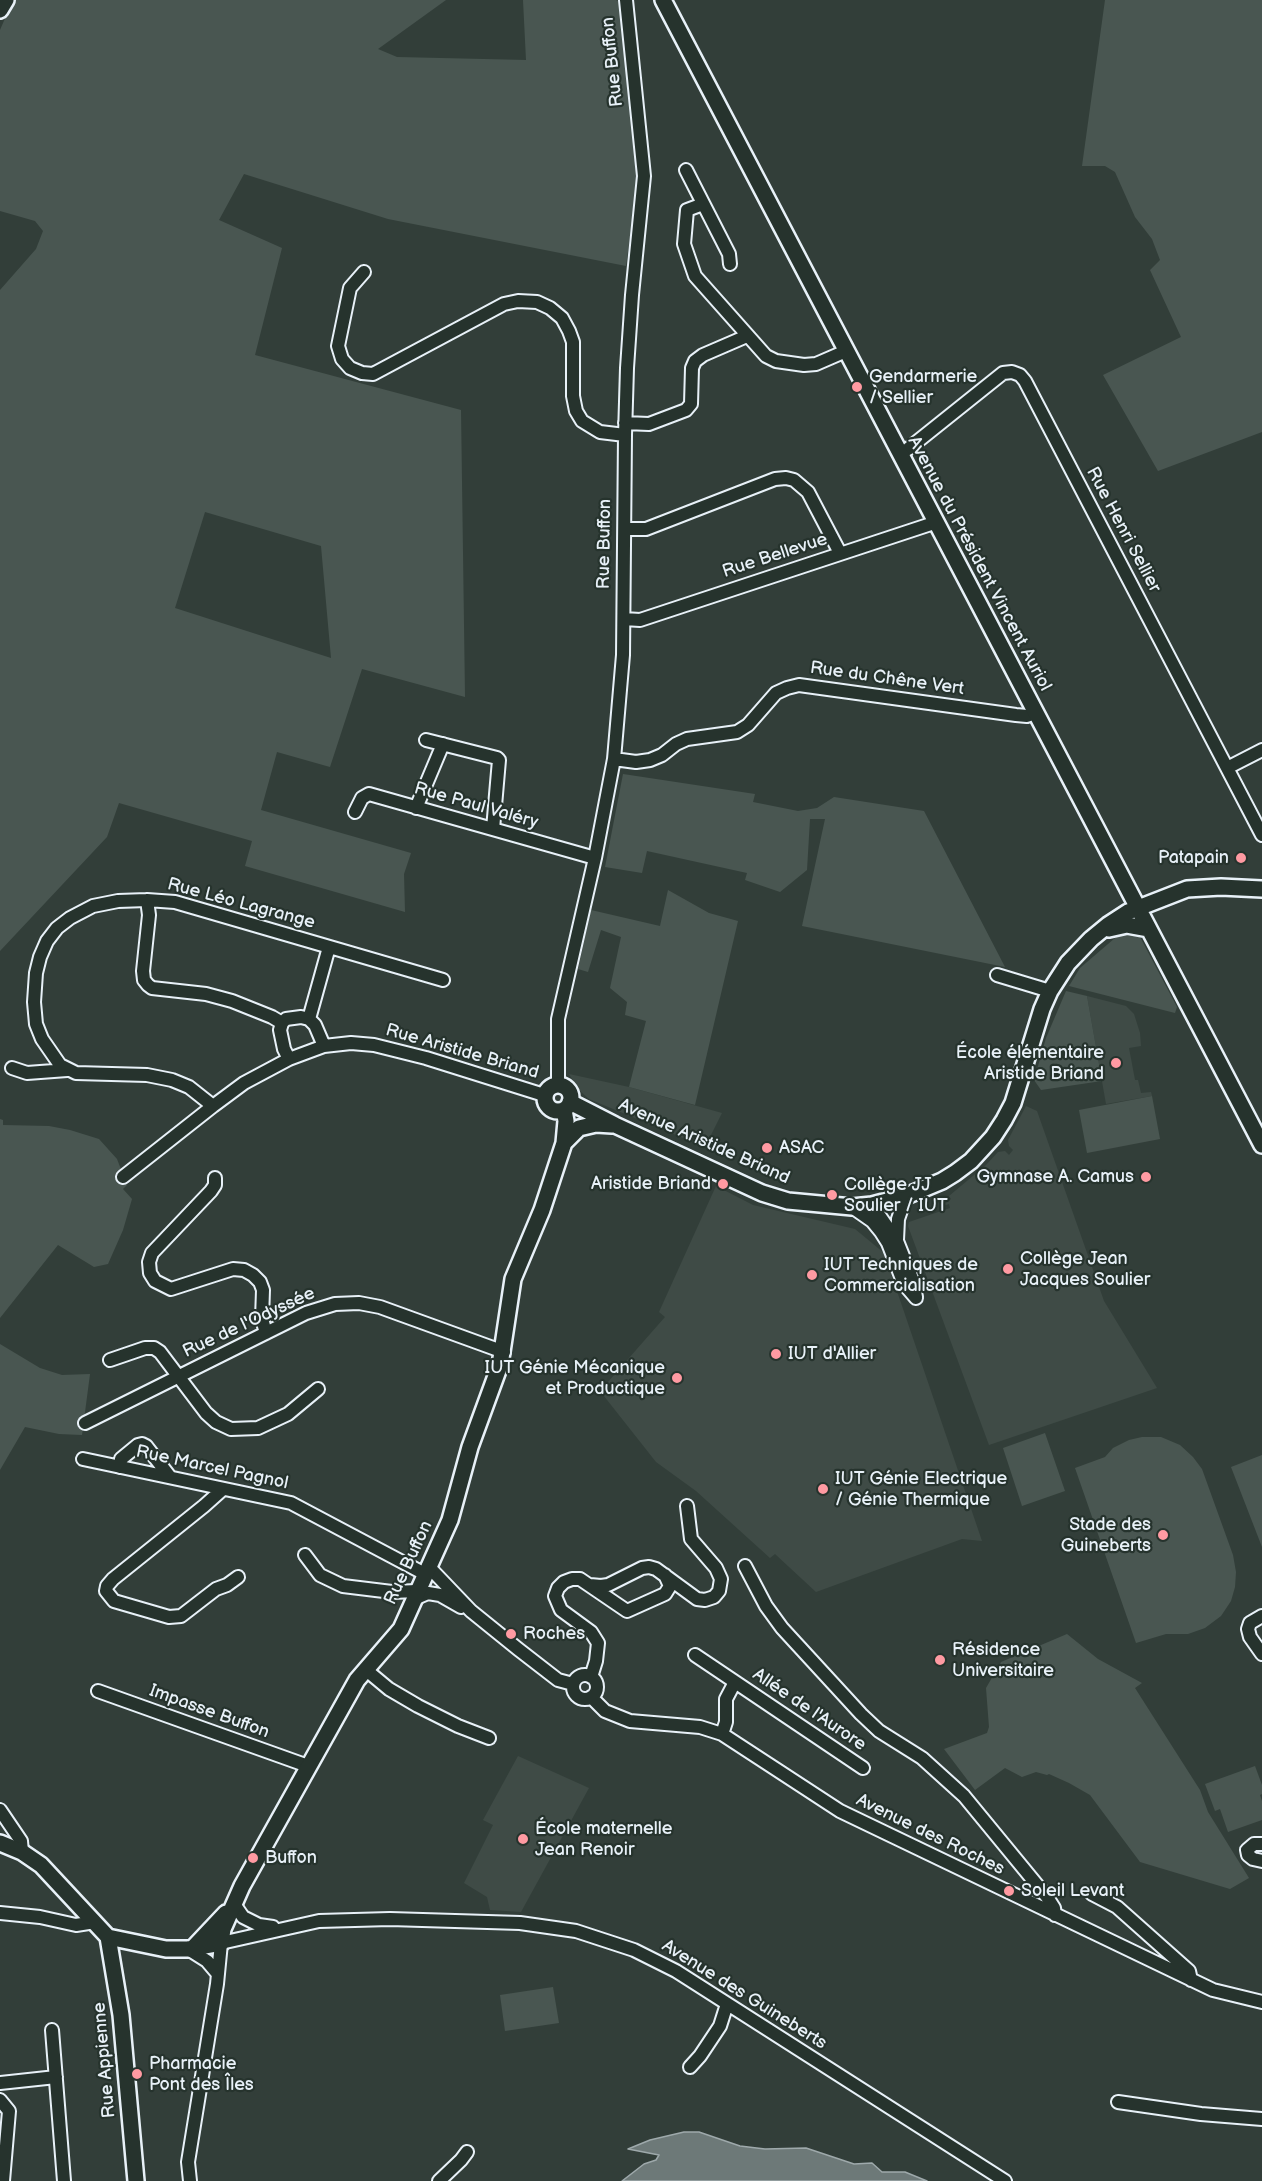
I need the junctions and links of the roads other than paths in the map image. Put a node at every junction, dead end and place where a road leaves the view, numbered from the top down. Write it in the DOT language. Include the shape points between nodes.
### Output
graph roads {
  1 [pos="6,0"];
  2 [pos="626,0"];
  3 [pos="663,0"];
  4 [pos="0,10"];
  5 [pos="686,170"];
  6 [pos="703,204"];
  7 [pos="730,264"];
  8 [pos="364,272"];
  9 [pos="747,336"];
  10 [pos="846,351"];
  11 [pos="625,429"];
  12 [pos="900,454"];
  13 [pos="937,522"];
  14 [pos="625,530"];
  15 [pos="840,554"];
  16 [pos="624,619"];
  17 [pos="1035,713"];
  18 [pos="426,740"];
  19 [pos="443,744"];
  20 [pos="1262,750"];
  21 [pos="614,759"];
  22 [pos="1227,768"];
  23 [pos="416,808"];
  24 [pos="355,812"];
  25 [pos="493,829"];
  26 [pos="1262,835"];
  27 [pos="595,858"];
  28 [pos="1262,889"];
  29 [pos="147,900"];
  30 [pos="1137,908"];
  31 [pos="1149,929"];
  32 [pos="1091,939"];
  33 [pos="329,946"];
  34 [pos="997,975"];
  35 [pos="443,980"];
  36 [pos="1050,992"];
  37 [pos="309,1019"];
  38 [pos="282,1023"];
  39 [pos="324,1047"];
  40 [pos="289,1059"];
  41 [pos="12,1068"];
  42 [pos="67,1070"];
  43 [pos="558,1084"];
  44 [pos="546,1101"];
  45 [pos="213,1106"];
  46 [pos="567,1106"];
  47 [pos="615,1125"];
  48 [pos="564,1143"];
  49 [pos="1262,1145"];
  50 [pos="556,1166"];
  51 [pos="123,1178"];
  52 [pos="215,1178"];
  53 [pos="906,1196"];
  54 [pos="872,1205"];
  55 [pos="852,1207"];
  56 [pos="897,1241"];
  57 [pos="266,1333"];
  58 [pos="504,1352"];
  59 [pos="110,1360"];
  60 [pos="178,1377"];
  61 [pos="318,1389"];
  62 [pos="85,1423"];
  63 [pos="83,1459"];
  64 [pos="120,1467"];
  65 [pos="170,1478"];
  66 [pos="223,1489"];
  67 [pos="687,1506"];
  68 [pos="305,1555"];
  69 [pos="745,1566"];
  70 [pos="426,1570"];
  71 [pos="665,1575"];
  72 [pos="238,1577"];
  73 [pos="590,1585"];
  74 [pos="685,1591"];
  75 [pos="666,1594"];
  76 [pos="416,1595"];
  77 [pos="471,1611"];
  78 [pos="1262,1616"];
  79 [pos="1262,1654"];
  80 [pos="695,1655"];
  81 [pos="365,1670"];
  82 [pos="591,1677"];
  83 [pos="735,1682"];
  84 [pos="573,1684"];
  85 [pos="98,1691"];
  86 [pos="591,1697"];
  87 [pos="722,1734"];
  88 [pos="489,1738"];
  89 [pos="308,1767"];
  90 [pos="863,1768"];
  91 [pos="0,1810"];
  92 [pos="0,1844"];
  93 [pos="1262,1844"];
  94 [pos="22,1852"];
  95 [pos="1262,1861"];
  96 [pos="1092,1894"];
  97 [pos="234,1904"];
  98 [pos="0,1913"];
  99 [pos="1055,1915"];
  100 [pos="95,1922"];
  101 [pos="283,1928"];
  102 [pos="108,1937"];
  103 [pos="221,1942"];
  104 [pos="191,1948"];
  105 [pos="218,1974"];
  106 [pos="1191,1980"];
  107 [pos="1262,2002"];
  108 [pos="727,2004"];
  109 [pos="741,2012"];
  110 [pos="720,2026"];
  111 [pos="52,2030"];
  112 [pos="690,2067"];
  113 [pos="56,2077"];
  114 [pos="0,2083"];
  115 [pos="0,2100"];
  116 [pos="1118,2102"];
  117 [pos="1262,2119"];
  118 [pos="467,2152"];
  119 [pos="3,2181"];
  120 [pos="64,2181"];
  121 [pos="136,2181"];
  122 [pos="190,2181"];
  123 [pos="439,2181"];
  124 [pos="1005,2181"];
  1 -- 4 [label="main road"];
  2 -- 11 [label="street, Rue Buffon" via="644,176"];
  3 -- 10 [label="main road, Avenue du Président Vincent Auriol"];
  5 -- 6 [label="street"];
  6 -- 7 [label="street" via="729,254"];
  6 -- 9 [label="street" via="687,210 687,256 703,287"];
  8 -- 11 [label="street" via="350,288 338,346 350,368 373,374 504,304 537,302 562,318 569,331 573,342 573,396 582,421 600,432"];
  9 -- 10 [label="street" via="776,361 816,364"];
  9 -- 11 [label="street" via="695,361 691,404 686,410"];
  10 -- 12 [label="main road, Avenue du Président Vincent Auriol"];
  11 -- 14 [label="street, Rue Buffon"];
  12 -- 13 [label="main road, Avenue du Président Vincent Auriol"];
  12 -- 22 [label="street, Rue Henri Sellier" via="1003,373 1020,375"];
  13 -- 15 [label="street, Rue Bellevue"];
  13 -- 17 [label="main road, Avenue du Président Vincent Auriol"];
  14 -- 15 [label="street" via="646,529 786,478 808,492"];
  14 -- 16 [label="street, Rue Buffon"];
  15 -- 16 [label="street, Rue Bellevue" via="640,620"];
  16 -- 21 [label="street, Rue Buffon"];
  17 -- 21 [label="street, Rue du Chêne Vert" via="1016,715 800,686 776,693 737,732 687,739 650,760"];
  17 -- 30 [label="main road, Avenue du Président Vincent Auriol"];
  18 -- 19 [label="street"];
  19 -- 23 [label="street"];
  19 -- 25 [label="street" via="500,760"];
  20 -- 22 [label="street"];
  21 -- 27 [label="street, Rue Buffon"];
  22 -- 26 [label="street, Rue Henri Sellier"];
  23 -- 24 [label="street, Rue Paul Valéry" via="369,794 362,798"];
  23 -- 25 [label="street, Rue Paul Valéry"];
  25 -- 27 [label="street, Rue Paul Valéry"];
  27 -- 43 [label="street, Rue Buffon" via="558,1019"];
  28 -- 30 [label="main road, Avenue Aristide Briand" via="1188,889"];
  29 -- 33 [label="street, Rue Léo Lagrange" via="175,902"];
  29 -- 38 [label="street" via="143,970 148,985 232,1001"];
  29 -- 42 [label="street, Rue Léo Lagrange" via="118,900 93,906 70,918 47,941 36,974 36,1024 50,1053"];
  30 -- 31 [label="main road, Avenue du Président Vincent Auriol"];
  30 -- 32 [label="main road, Avenue Aristide Briand"];
  31 -- 32 [label="main road" via="1118,926"];
  31 -- 49 [label="main road, Avenue du Président Vincent Auriol"];
  32 -- 36 [label="main road, Avenue Aristide Briand" via="1068,963"];
  33 -- 35 [label="street, Rue Léo Lagrange"];
  33 -- 37 [label="street"];
  34 -- 36 [label="street"];
  36 -- 53 [label="main road, Avenue Aristide Briand" via="1013,1102 993,1137 955,1173"];
  37 -- 38 [label="street" via="286,1019"];
  37 -- 39 [label="street"];
  38 -- 40 [label="street" via="280,1030"];
  39 -- 40 [label="street, Rue Aristide Briand"];
  39 -- 44 [label="street, Rue Aristide Briand" via="374,1045 426,1058"];
  40 -- 45 [label="street, Rue Aristide Briand" via="244,1083"];
  41 -- 42 [label="street" via="27,1072"];
  42 -- 45 [label="street" via="172,1080 189,1087"];
  43 -- 44 [label="main road" via="551,1086"];
  43 -- 46 [label="main road" via="568,1090"];
  44 -- 46 [label="main road" via="555,1111"];
  44 -- 50 [label="main road, Rue Buffon" via="555,1122"];
  45 -- 51 [label="street, Rue Aristide Briand"];
  46 -- 47 [label="main road, Avenue Aristide Briand"];
  46 -- 48 [label="main road, Rue Buffon"];
  47 -- 48 [label="main road" via="579,1128"];
  47 -- 55 [label="main road, Avenue Aristide Briand" via="762,1193 788,1201"];
  48 -- 50 [label="main road, Rue Buffon"];
  50 -- 58 [label="main road, Rue Buffon" via="513,1279"];
  52 -- 57 [label="street" via="211,1191 152,1253 150,1273 155,1281 171,1289 233,1269 254,1275 263,1290 262,1320"];
  53 -- 54 [label="main road, Avenue Aristide Briand"];
  53 -- 56 [label="street" via="898,1219"];
  54 -- 55 [label="main road, Avenue Aristide Briand"];
  54 -- 56 [label="street"];
  55 -- 56 [label="street" via="881,1232 904,1284 916,1298"];
  57 -- 58 [label="street, Rue de l'Odyssée" via="316,1310 359,1303"];
  57 -- 60 [label="street, Rue de l'Odyssée"];
  58 -- 70 [label="main road, Rue Buffon" via="470,1447 450,1520"];
  59 -- 60 [label="street" via="145,1347 154,1348"];
  60 -- 61 [label="street" via="206,1413 231,1429 258,1428 288,1414"];
  60 -- 62 [label="street, Rue de l'Odyssée"];
  63 -- 64 [label="street, Rue Marcel Pagnol"];
  64 -- 65 [label="street, Rue Marcel Pagnol"];
  64 -- 65 [label="street" via="121,1459 142,1444"];
  65 -- 66 [label="street, Rue Marcel Pagnol"];
  66 -- 70 [label="street, Rue Marcel Pagnol" via="291,1503"];
  66 -- 72 [label="street" via="113,1580 106,1591 114,1601 169,1617 181,1616"];
  67 -- 74 [label="street" via="691,1539 716,1568 721,1583 717,1594 705,1600"];
  68 -- 76 [label="street" via="320,1575 343,1586"];
  69 -- 99 [label="street" via="782,1628 879,1731 922,1758 964,1796 1047,1897"];
  70 -- 76 [label="main road, Rue Buffon"];
  70 -- 77 [label="street, Rue Marcel Pagnol"];
  71 -- 73 [label="street" via="649,1567 608,1585"];
  71 -- 74 [label="street"];
  71 -- 75 [label="street" via="670,1586"];
  73 -- 75 [label="street" via="627,1611"];
  73 -- 82 [label="street" via="572,1579 564,1582 555,1596 561,1610 595,1637 598,1649"];
  74 -- 75 [label="street"];
  76 -- 77 [label="street" via="440,1595"];
  76 -- 81 [label="main road, Rue Buffon" via="401,1629"];
  77 -- 84 [label="street" via="546,1672"];
  78 -- 79 [label="street" via="1250,1623 1248,1629"];
  80 -- 83 [label="street, Allée de l'Aurore"];
  81 -- 88 [label="street" via="418,1706"];
  81 -- 89 [label="main road, Rue Buffon"];
  82 -- 84 [label="street" via="580,1676"];
  82 -- 86 [label="street" via="597,1687"];
  83 -- 87 [label="street, Allée de l'Aurore" via="726,1699"];
  83 -- 90 [label="street, Allée de l'Aurore"];
  84 -- 86 [label="street" via="579,1698"];
  85 -- 89 [label="street, Impasse Buffon"];
  86 -- 87 [label="street, Avenue des Roches" via="605,1711 630,1721 699,1727"];
  87 -- 99 [label="street, Avenue des Roches" via="840,1811"];
  89 -- 97 [label="main road, Rue Buffon"];
  91 -- 94 [label="street" via="21,1841"];
  92 -- 94 [label="main road"];
  93 -- 95 [label="street" via="1247,1850 1253,1859"];
  94 -- 100 [label="main road" via="41,1865"];
  96 -- 106 [label="street" via="1117,1907 1189,1971"];
  97 -- 101 [label="street" via="249,1921"];
  97 -- 103 [label="main road, Rue Buffon"];
  97 -- 104 [label="main road"];
  98 -- 100 [label="street" via="76,1925"];
  99 -- 106 [label="street, Avenue des Roches"];
  100 -- 102 [label="main road"];
  101 -- 103 [label="street, Avenue des Guineberts"];
  101 -- 108 [label="street, Avenue des Guineberts" via="318,1921 390,1919 520,1923 576,1931 634,1950"];
  102 -- 104 [label="main road" via="166,1949"];
  102 -- 121 [label="main road, Rue Appienne" via="121,2015"];
  103 -- 104 [label="main road"];
  103 -- 105 [label="street"];
  104 -- 105 [label="street"];
  105 -- 122 [label="street" via="188,2162"];
  106 -- 107 [label="street, Avenue des Roches" via="1213,1990"];
  108 -- 109 [label="street, Avenue des Guineberts"];
  108 -- 110 [label="street"];
  109 -- 110 [label="street"];
  109 -- 124 [label="street, Avenue des Guineberts"];
  110 -- 112 [label="street"];
  111 -- 113 [label="street"];
  113 -- 114 [label="street"];
  113 -- 120 [label="street"];
  115 -- 119 [label="street" via="9,2111"];
  116 -- 117 [label="street"];
  118 -- 123 [label="street"];
}
